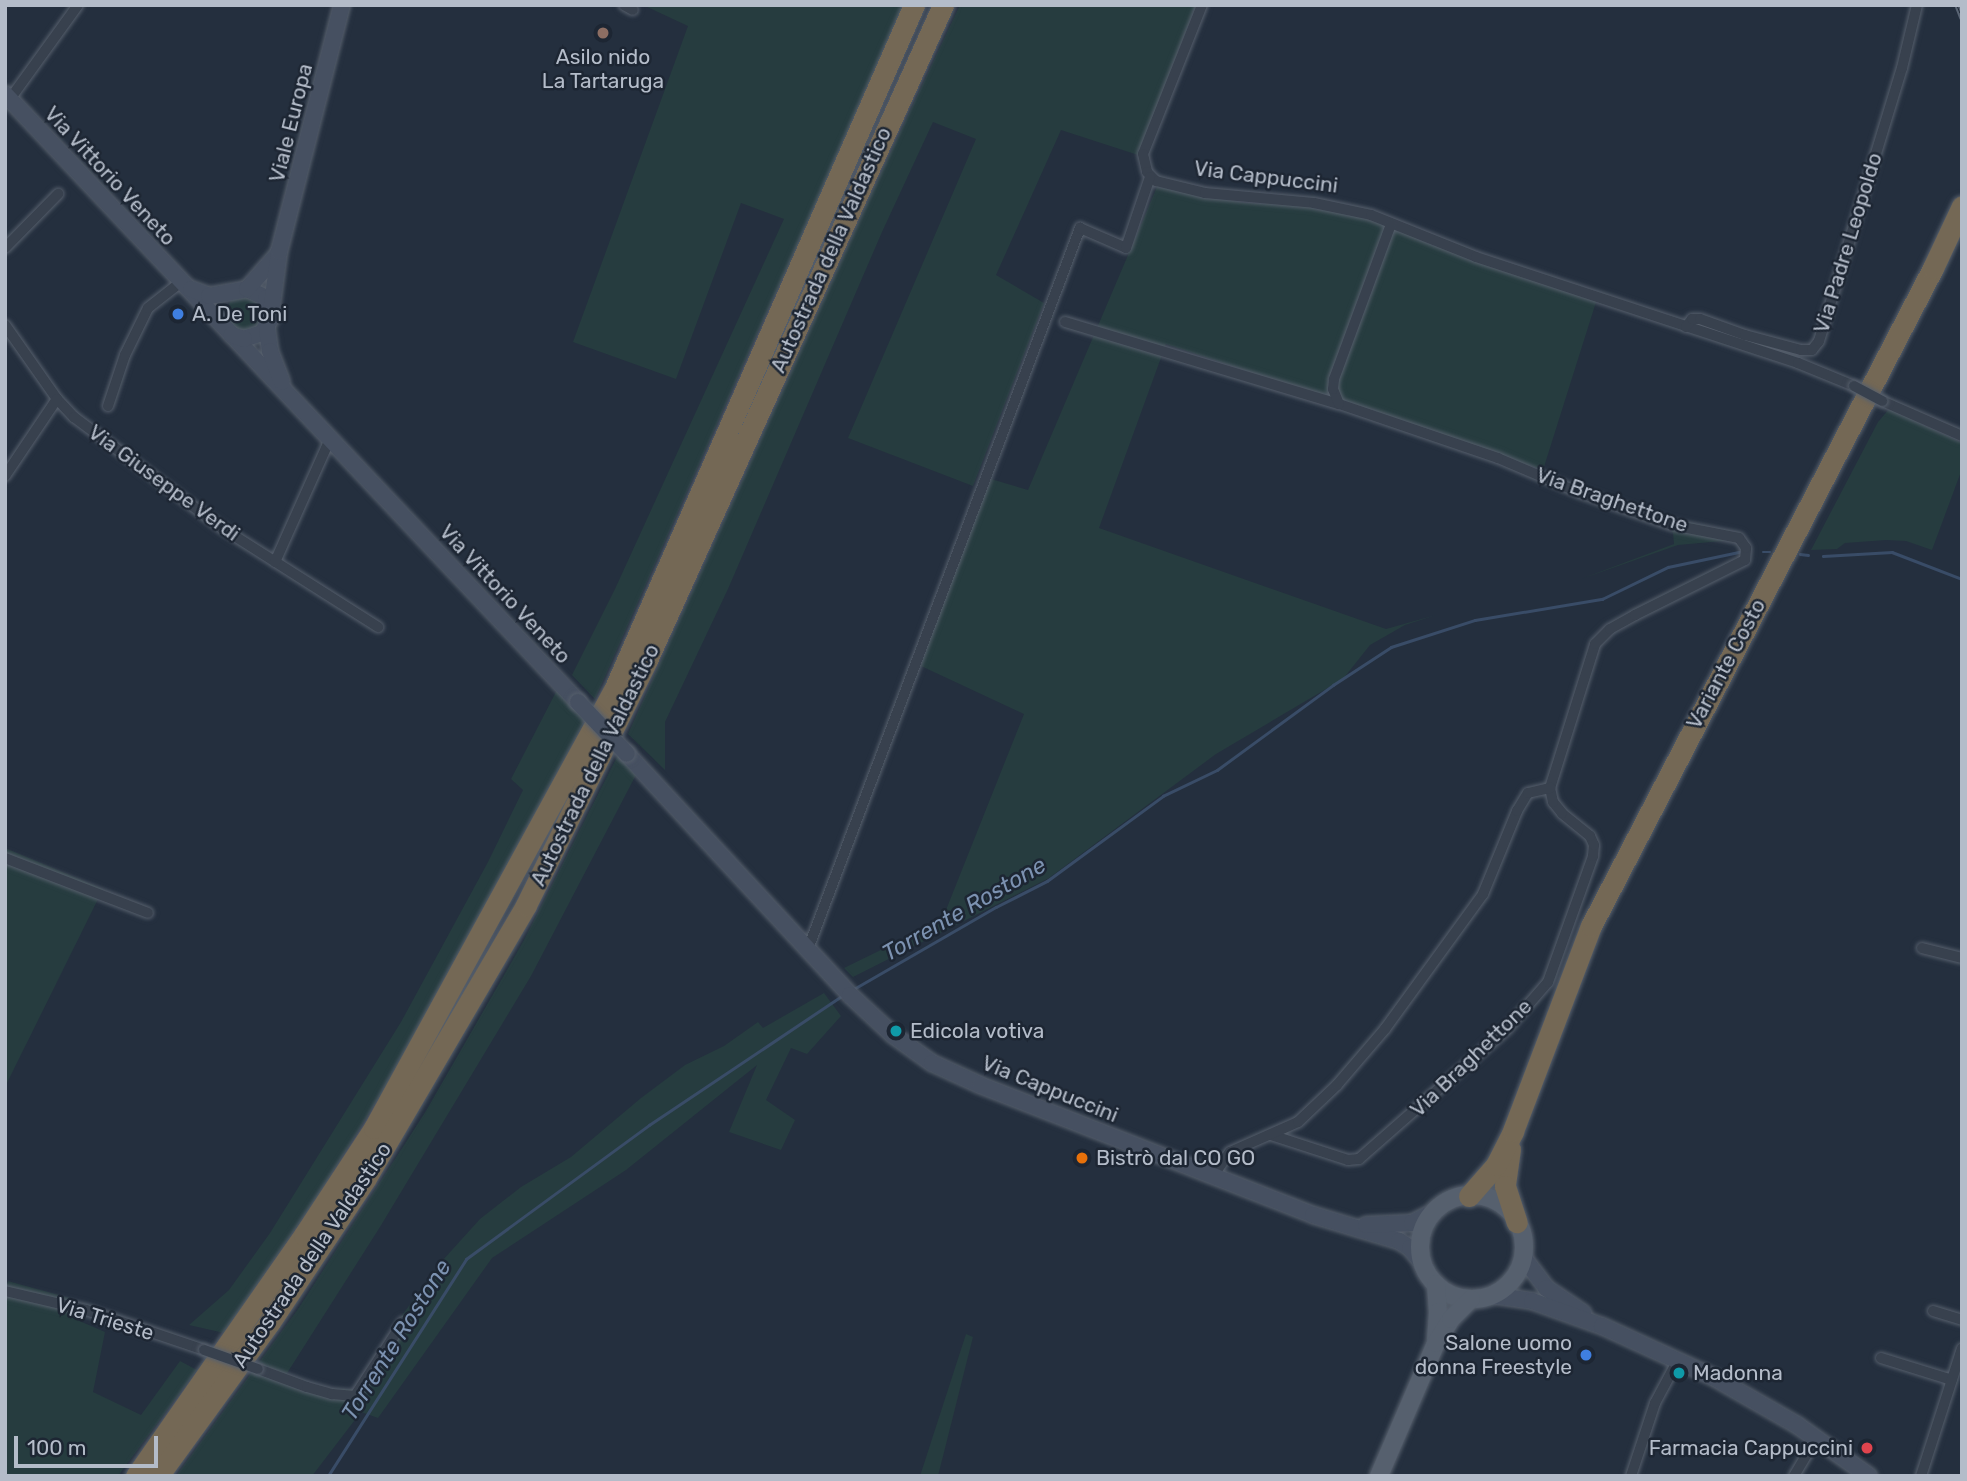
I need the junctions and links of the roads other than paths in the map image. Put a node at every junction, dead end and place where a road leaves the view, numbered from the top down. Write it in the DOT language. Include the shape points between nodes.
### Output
graph roads {
  1 [pos="78,5"];
  2 [pos="342,5"];
  3 [pos="914,5"];
  4 [pos="943,5"];
  5 [pos="1202,5"];
  6 [pos="1917,5"];
  7 [pos="8,96"];
  8 [pos="1150,177"];
  9 [pos="58,194"];
  10 [pos="1962,206"];
  11 [pos="1391,224"];
  12 [pos="5,247"];
  13 [pos="279,252"];
  14 [pos="183,284"];
  15 [pos="240,290"];
  16 [pos="271,312"];
  17 [pos="1065,322"];
  18 [pos="5,325"];
  19 [pos="1686,327"];
  20 [pos="267,329"];
  21 [pos="228,330"];
  22 [pos="288,394"];
  23 [pos="57,399"];
  24 [pos="1339,404"];
  25 [pos="108,406"];
  26 [pos="1962,436"];
  27 [pos="330,439"];
  28 [pos="5,476"];
  29 [pos="275,562"];
  30 [pos="377,627"];
  31 [pos="1550,788"];
  32 [pos="692,823"];
  33 [pos="5,858"];
  34 [pos="148,913"];
  35 [pos="1922,948"];
  36 [pos="808,949"];
  37 [pos="1962,958"];
  38 [pos="1513,1131"];
  39 [pos="1271,1135"];
  40 [pos="1213,1176"];
  41 [pos="1469,1196"];
  42 [pos="1434,1212"];
  43 [pos="1517,1222"];
  44 [pos="1354,1225"];
  45 [pos="1523,1257"];
  46 [pos="1423,1264"];
  47 [pos="1436,1284"];
  48 [pos="5,1291"];
  49 [pos="1492,1295"];
  50 [pos="1471,1299"];
  51 [pos="1933,1311"];
  52 [pos="1962,1320"];
  53 [pos="403,1322"];
  54 [pos="1602,1326"];
  55 [pos="1436,1343"];
  56 [pos="1962,1348"];
  57 [pos="1881,1359"];
  58 [pos="1678,1360"];
  59 [pos="1952,1380"];
  60 [pos="1816,1439"];
  61 [pos="136,1476"];
  62 [pos="158,1476"];
  63 [pos="1379,1476"];
  64 [pos="1631,1476"];
  65 [pos="1794,1476"];
  66 [pos="1869,1476"];
  67 [pos="1922,1476"];
  1 -- 7 [label="street"];
  2 -- 13 [label="main road, Viale Europa"];
  3 -- 61 [label="highway, Autostrada della Valdastico" via="602,714 374,1128"];
  4 -- 62 [label="highway, Autostrada della Valdastico" via="647,660 526,905 345,1209"];
  5 -- 8 [label="street" via="1143,153"];
  6 -- 19 [label="street, Via Padre Leopoldo" via="1819,341 1812,350 1801,350 1700,318"];
  7 -- 14 [label="main road, Via Vittorio Veneto"];
  8 -- 11 [label="street, Via Cappuccini" via="1205,193 1340,207"];
  8 -- 36 [label="street" via="1126,248 1080,228"];
  9 -- 12 [label="street"];
  10 -- 38 [label="highway, Variante Costo" via="1591,926"];
  11 -- 19 [label="street, Via Padre Leopoldo"];
  11 -- 24 [label="street" via="1334,379"];
  13 -- 15 [label="main road, Viale Europa"];
  13 -- 16 [label="main road, Viale Europa"];
  14 -- 15 [label="main road" via="209,296"];
  14 -- 21 [label="main road, Via Vittorio Veneto"];
  14 -- 25 [label="street" via="148,308 125,355"];
  15 -- 16 [label="main road" via="261,293"];
  15 -- 21 [label="main road" via="221,310"];
  16 -- 20 [label="main road, Via Vittorio Veneto"];
  17 -- 24 [label="street"];
  18 -- 23 [label="street, Via Giuseppe Verdi"];
  19 -- 26 [label="street, Via Padre Leopoldo, bridge" via="1798,363"];
  20 -- 21 [label="main road" via="251,339"];
  20 -- 22 [label="main road, Via Vittorio Veneto" via="277,372"];
  21 -- 22 [label="main road, Via Vittorio Veneto"];
  22 -- 27 [label="main road, Via Vittorio Veneto"];
  23 -- 28 [label="street"];
  23 -- 29 [label="street, Via Giuseppe Verdi" via="74,417 222,528"];
  24 -- 31 [label="street, Via Braghettone" via="1672,525 1740,538 1746,548 1745,560 1730,570 1690,585 1635,615 1595,644"];
  27 -- 29 [label="street"];
  27 -- 32 [label="main road, Via Vittorio Veneto, bridge"];
  29 -- 30 [label="street, Via Giuseppe Verdi"];
  31 -- 39 [label="street" via="1528,793 1483,894 1385,1029 1314,1108"];
  31 -- 39 [label="street, Via Braghettone" via="1553,802 1594,845 1548,982 1507,1029 1359,1159 1348,1160"];
  32 -- 36 [label="main road, Via Cappuccini"];
  33 -- 34 [label="street"];
  35 -- 37 [label="street"];
  36 -- 40 [label="main road, Via Cappuccini" via="893,1035 932,1063"];
  38 -- 41 [label="highway" via="1496,1165"];
  38 -- 43 [label="highway" via="1506,1186"];
  39 -- 40 [label="street" via="1230,1152"];
  40 -- 44 [label="main road, Via Cappuccini" via="1313,1215"];
  41 -- 42 [label="main road" via="1444,1203"];
  41 -- 43 [label="main road" via="1497,1202"];
  42 -- 44 [label="main road, Via Cappuccini" via="1412,1223"];
  42 -- 46 [label="main road" via="1422,1236"];
  43 -- 45 [label="main road"];
  44 -- 46 [label="main road, Via Cappuccini" via="1399,1241"];
  45 -- 49 [label="main road" via="1511,1282"];
  45 -- 54 [label="main road" via="1546,1288"];
  46 -- 47 [label="main road"];
  47 -- 50 [label="main road"];
  47 -- 55 [label="main road"];
  48 -- 53 [label="street, Via Trieste, bridge" via="86,1310 319,1391 355,1396"];
  49 -- 50 [label="main road"];
  49 -- 54 [label="main road" via="1532,1301"];
  50 -- 55 [label="main road"];
  51 -- 52 [label="street"];
  54 -- 58 [label="main road"];
  55 -- 63 [label="main road"];
  56 -- 59 [label="street"];
  57 -- 59 [label="street"];
  58 -- 60 [label="main road" via="1754,1398"];
  58 -- 64 [label="street" via="1655,1403"];
  59 -- 67 [label="street"];
  60 -- 65 [label="street"];
  60 -- 66 [label="main road"];
}
